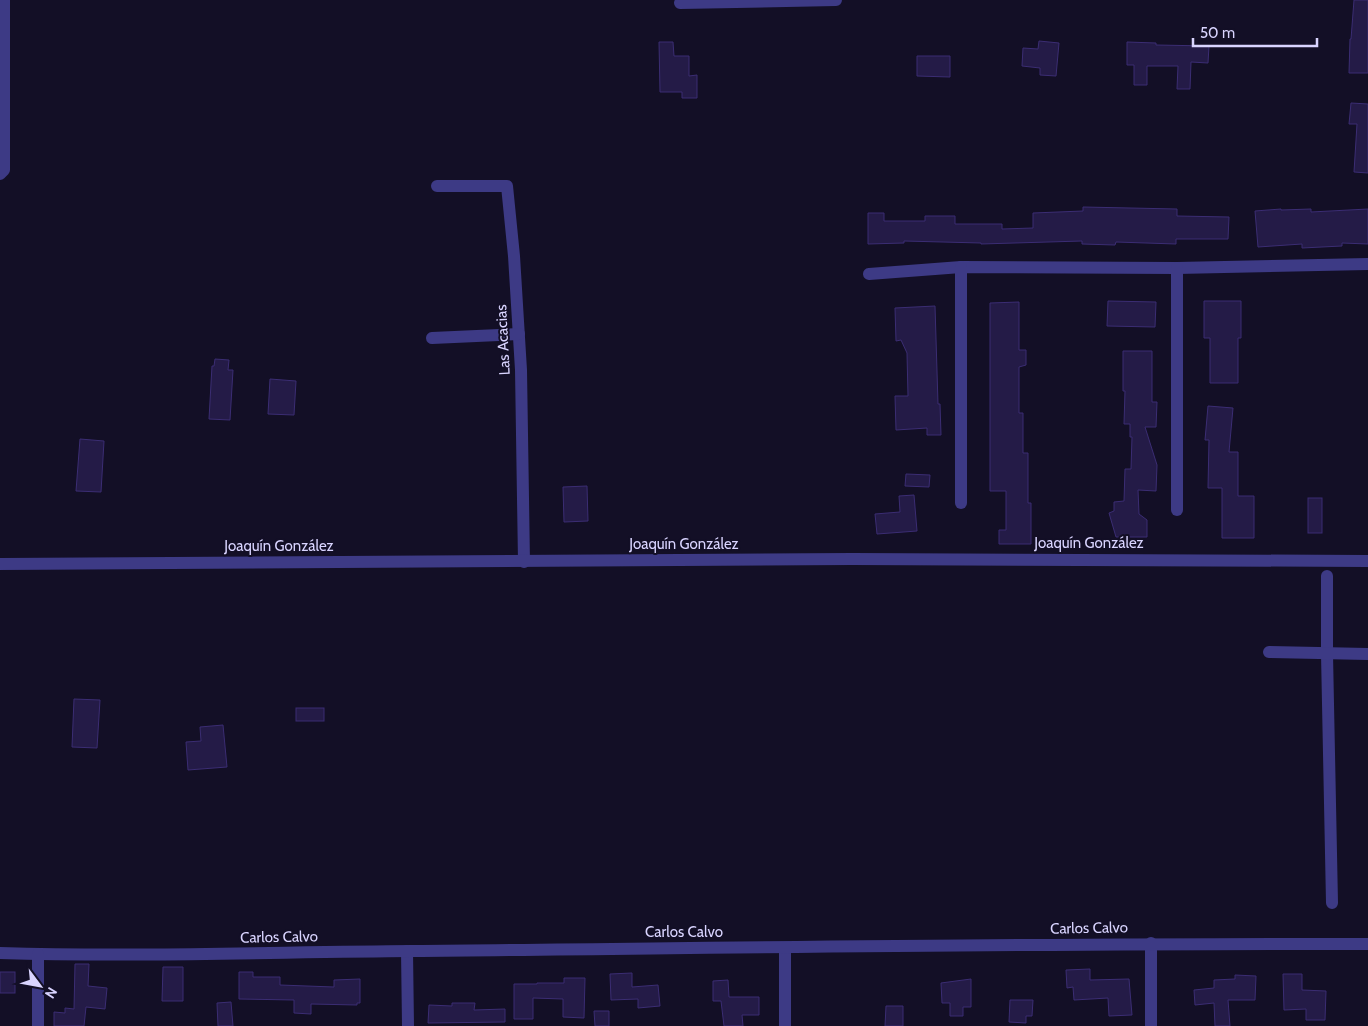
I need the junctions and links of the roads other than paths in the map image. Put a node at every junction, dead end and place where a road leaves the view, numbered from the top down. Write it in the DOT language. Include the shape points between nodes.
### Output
graph roads {
  1 [pos="4,0"];
  2 [pos="836,0"];
  3 [pos="680,3"];
  4 [pos="2,172"];
  5 [pos="438,186"];
  6 [pos="1368,264"];
  7 [pos="961,267"];
  8 [pos="1177,268"];
  9 [pos="869,274"];
  10 [pos="519,334"];
  11 [pos="432,338"];
  12 [pos="961,503"];
  13 [pos="1177,510"];
  14 [pos="1368,561"];
  15 [pos="524,562"];
  16 [pos="0,564"];
  17 [pos="1327,576"];
  18 [pos="1269,652"];
  19 [pos="1327,654"];
  20 [pos="1368,654"];
  21 [pos="1332,903"];
  22 [pos="1151,943"];
  23 [pos="1368,944"];
  24 [pos="785,948"];
  25 [pos="407,951"];
  26 [pos="0,953"];
  27 [pos="38,954"];
  28 [pos="38,1026"];
  29 [pos="408,1026"];
  30 [pos="785,1026"];
  31 [pos="1152,1026"];
  1 -- 4 [label="street"];
  2 -- 3 [label="street"];
  5 -- 10 [label="street, Las Acacias" via="507,186"];
  6 -- 8 [label="street"];
  7 -- 8 [label="street"];
  7 -- 9 [label="street"];
  7 -- 12 [label="street"];
  8 -- 13 [label="street"];
  10 -- 11 [label="street"];
  10 -- 15 [label="street, Las Acacias"];
  14 -- 15 [label="street, Joaquín González" via="842,559"];
  15 -- 16 [label="street, Joaquín González"];
  17 -- 19 [label="street"];
  18 -- 19 [label="street"];
  19 -- 20 [label="street"];
  19 -- 21 [label="street"];
  22 -- 23 [label="street, Carlos Calvo"];
  22 -- 24 [label="street, Carlos Calvo"];
  22 -- 31 [label="street"];
  24 -- 25 [label="street, Carlos Calvo"];
  24 -- 30 [label="street"];
  25 -- 27 [label="street, Carlos Calvo"];
  25 -- 29 [label="street"];
  26 -- 27 [label="street, Carlos Calvo"];
  27 -- 28 [label="street"];
}
